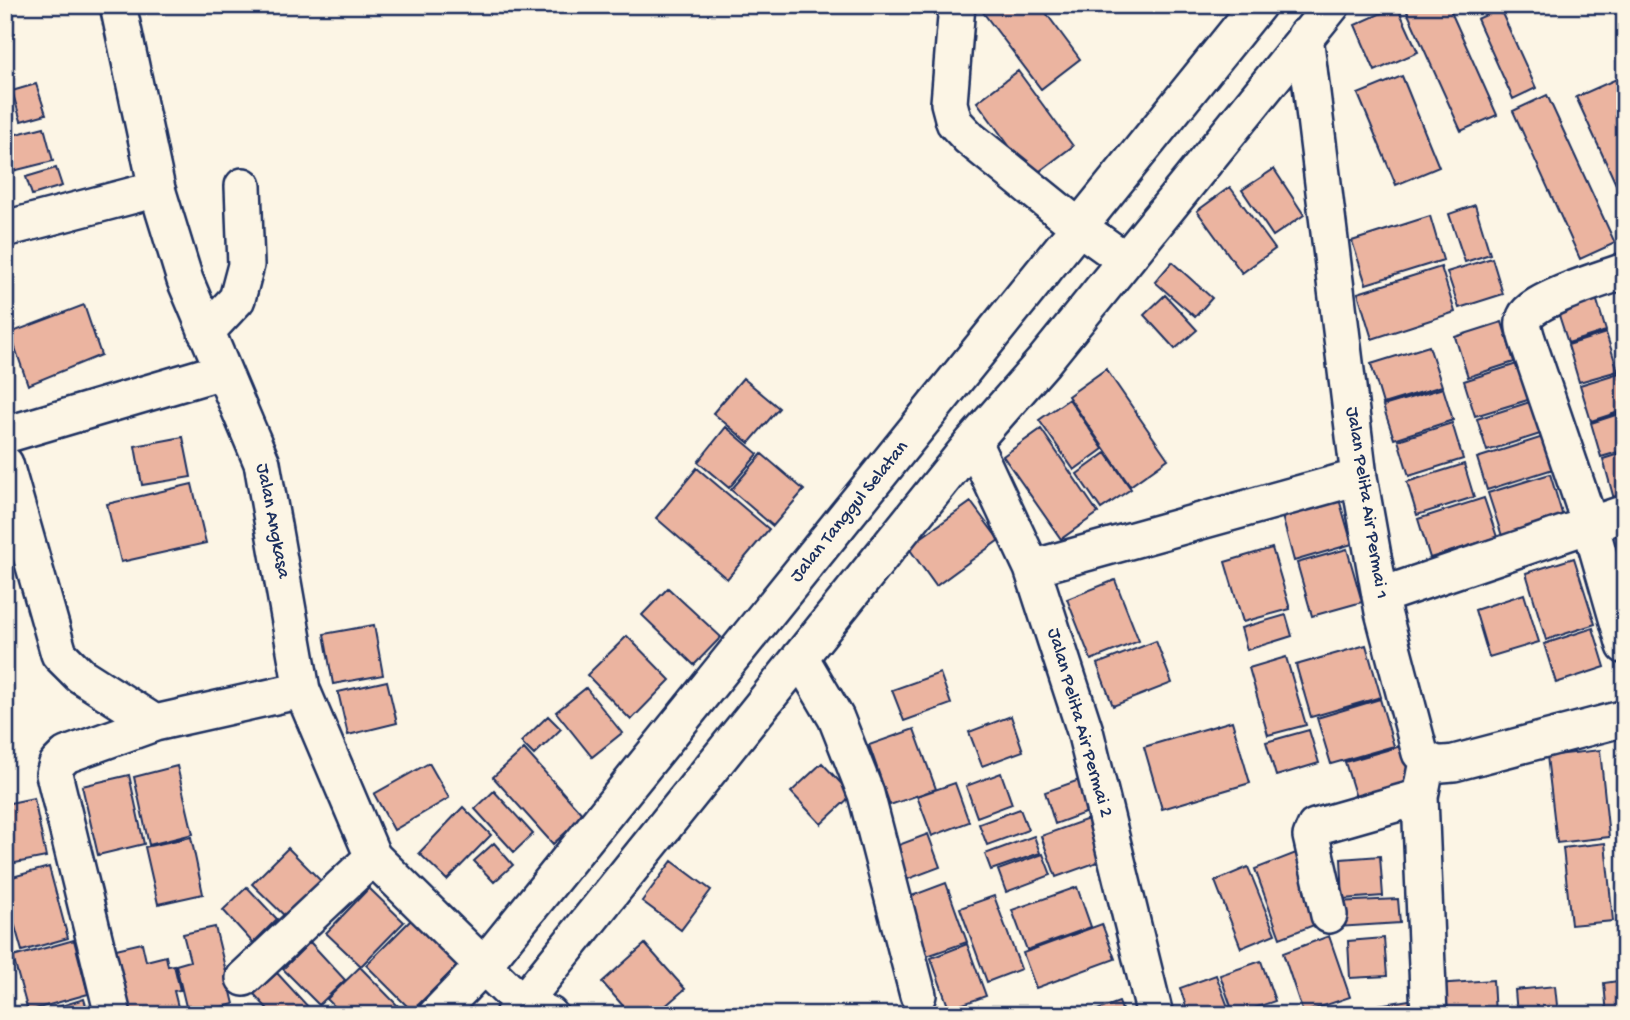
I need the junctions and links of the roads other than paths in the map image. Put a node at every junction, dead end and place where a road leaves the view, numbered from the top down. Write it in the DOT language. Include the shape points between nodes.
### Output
graph roads {
  1 [pos="118,5"];
  2 [pos="957,5"];
  3 [pos="1258,5"];
  4 [pos="1332,5"];
  5 [pos="1306,36"];
  6 [pos="243,186"];
  7 [pos="156,188"];
  8 [pos="1079,227"];
  9 [pos="5,229"];
  10 [pos="1125,260"];
  11 [pos="1625,271"];
  12 [pos="206,332"];
  13 [pos="222,371"];
  14 [pos="5,435"];
  15 [pos="974,442"];
  16 [pos="5,464"];
  17 [pos="1359,477"];
  18 [pos="1625,513"];
  19 [pos="1590,524"];
  20 [pos="1032,568"];
  21 [pos="783,595"];
  22 [pos="1380,596"];
  23 [pos="809,645"];
  24 [pos="1625,646"];
  25 [pos="302,690"];
  26 [pos="1625,718"];
  27 [pos="155,723"];
  28 [pos="1427,761"];
  29 [pos="1420,797"];
  30 [pos="373,857"];
  31 [pos="1329,915"];
  32 [pos="244,978"];
  33 [pos="511,993"];
  34 [pos="918,995"];
  35 [pos="113,1015"];
  36 [pos="436,1015"];
  37 [pos="1156,1015"];
  38 [pos="1429,1015"];
  1 -- 7 [label="street, Jalan Angkasa"];
  2 -- 8 [label="street" via="949,103 954,122"];
  3 -- 8 [label="street, Jalan Tanggul Selatan"];
  4 -- 5 [label="street, Jalan Tanggul Selatan"];
  5 -- 10 [label="street, Jalan Tanggul Selatan"];
  5 -- 17 [label="street, Jalan Pelita Air Permai 1"];
  6 -- 12 [label="street" via="246,265 237,299"];
  7 -- 9 [label="street"];
  7 -- 12 [label="street, Jalan Angkasa"];
  8 -- 10 [label="street"];
  8 -- 21 [label="street, Jalan Tanggul Selatan"];
  10 -- 15 [label="street, Jalan Tanggul Selatan"];
  11 -- 19 [label="street" via="1538,303 1523,322"];
  12 -- 13 [label="street, Jalan Angkasa"];
  13 -- 14 [label="street"];
  13 -- 25 [label="street, Jalan Angkasa" via="262,463"];
  15 -- 20 [label="street, Jalan Pelita Air Permai 2"];
  15 -- 23 [label="street, Jalan Tanggul Selatan"];
  16 -- 27 [label="street" via="59,654 80,676"];
  17 -- 20 [label="street"];
  17 -- 22 [label="street, Jalan Pelita Air Permai 1"];
  18 -- 19 [label="street"];
  19 -- 22 [label="street"];
  19 -- 24 [label="street"];
  20 -- 37 [label="street, Jalan Pelita Air Permai 2" via="1085,731"];
  21 -- 23 [label="street"];
  21 -- 33 [label="street, Jalan Tanggul Selatan"];
  22 -- 28 [label="street, Jalan Pelita Air Permai 1" via="1409,716 1420,753"];
  23 -- 33 [label="street, Jalan Tanggul Selatan" via="665,822"];
  23 -- 34 [label="street" via="866,794"];
  25 -- 27 [label="street"];
  25 -- 30 [label="street, Jalan Angkasa"];
  26 -- 28 [label="street" via="1454,763"];
  27 -- 35 [label="street" via="66,755 54,774"];
  28 -- 29 [label="street"];
  29 -- 31 [label="street" via="1315,827 1311,836"];
  29 -- 38 [label="street"];
  30 -- 32 [label="street"];
  30 -- 33 [label="street, Jalan Angkasa"];
  33 -- 36 [label="street, Jalan Tanggul Selatan"];
}
